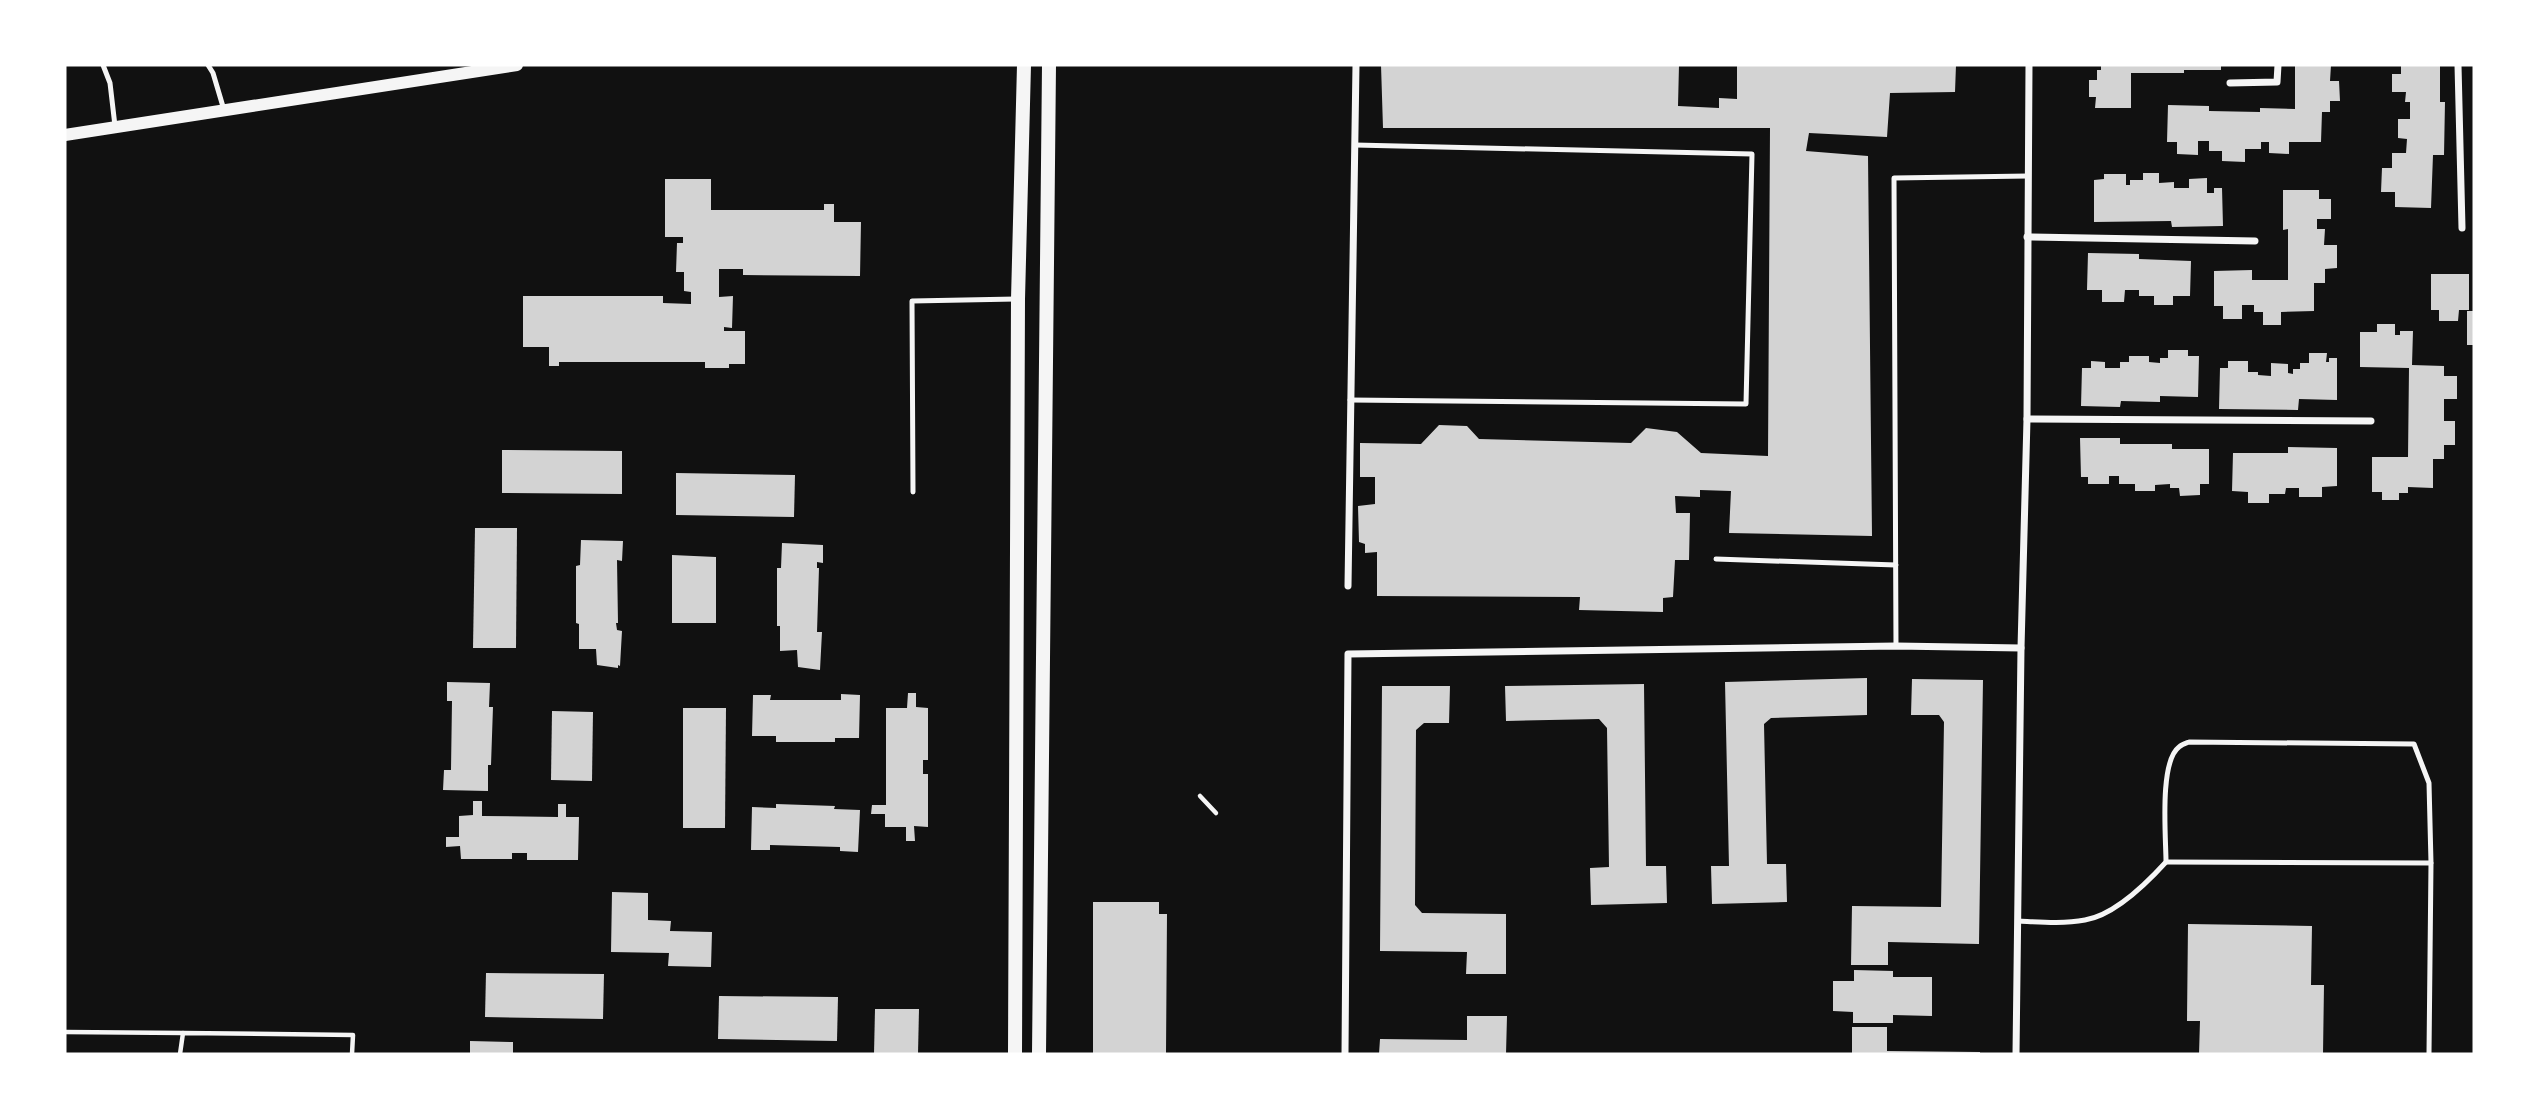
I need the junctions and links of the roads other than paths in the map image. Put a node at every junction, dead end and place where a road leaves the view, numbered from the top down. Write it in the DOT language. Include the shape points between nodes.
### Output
graph roads {
  1 [pos="103,65"];
  2 [pos="208,65"];
  3 [pos="517,65"];
  4 [pos="1024,65"];
  5 [pos="1049,65"];
  6 [pos="1356,65"];
  7 [pos="2029,65"];
  8 [pos="2278,65"];
  9 [pos="2458,65"];
  10 [pos="453,69"];
  11 [pos="2230,83"];
  12 [pos="225,110"];
  13 [pos="115,127"];
  14 [pos="65,135"];
  15 [pos="1355,145"];
  16 [pos="2028,176"];
  17 [pos="2462,228"];
  18 [pos="2027,237"];
  19 [pos="2255,241"];
  20 [pos="1018,299"];
  21 [pos="1349,400"];
  22 [pos="2027,419"];
  23 [pos="2371,421"];
  24 [pos="913,492"];
  25 [pos="1716,559"];
  26 [pos="1896,565"];
  27 [pos="1348,586"];
  28 [pos="1896,646"];
  29 [pos="2021,648"];
  30 [pos="2165,862"];
  31 [pos="2431,863"];
  32 [pos="2018,921"];
  33 [pos="1015,1054"];
  34 [pos="1039,1054"];
  35 [pos="1345,1054"];
  36 [pos="2016,1054"];
  37 [pos="2429,1054"];
  1 -- 13 [label="lane"];
  2 -- 12 [label="lane"];
  3 -- 10 [label="street"];
  4 -- 20 [label="main road"];
  5 -- 34 [label="main road"];
  6 -- 15 [label="street"];
  7 -- 16 [label="street"];
  8 -- 11 [label="street" via="2277,82"];
  9 -- 17 [label="street"];
  10 -- 12 [label="street"];
  12 -- 13 [label="street"];
  13 -- 14 [label="street"];
  15 -- 21 [label="street"];
  15 -- 21 [label="lane" via="1752,154 1747,390 1746,404"];
  16 -- 18 [label="street"];
  16 -- 26 [label="lane" via="1894,177"];
  18 -- 19 [label="street"];
  18 -- 22 [label="street"];
  20 -- 24 [label="lane" via="912,301"];
  20 -- 33 [label="main road"];
  21 -- 27 [label="street"];
  22 -- 23 [label="street"];
  22 -- 29 [label="street"];
  25 -- 26 [label="lane"];
  26 -- 28 [label="lane"];
  28 -- 29 [label="street"];
  28 -- 35 [label="street" via="1348,654"];
  29 -- 32 [label="street"];
  30 -- 31 [label="lane"];
  30 -- 31 [label="lane" via="2169,762 2177,747 2189,742 2414,744 2429,783"];
  30 -- 32 [label="lane" via="2146,884 2088,920"];
  31 -- 37 [label="lane"];
  32 -- 36 [label="street"];
}
